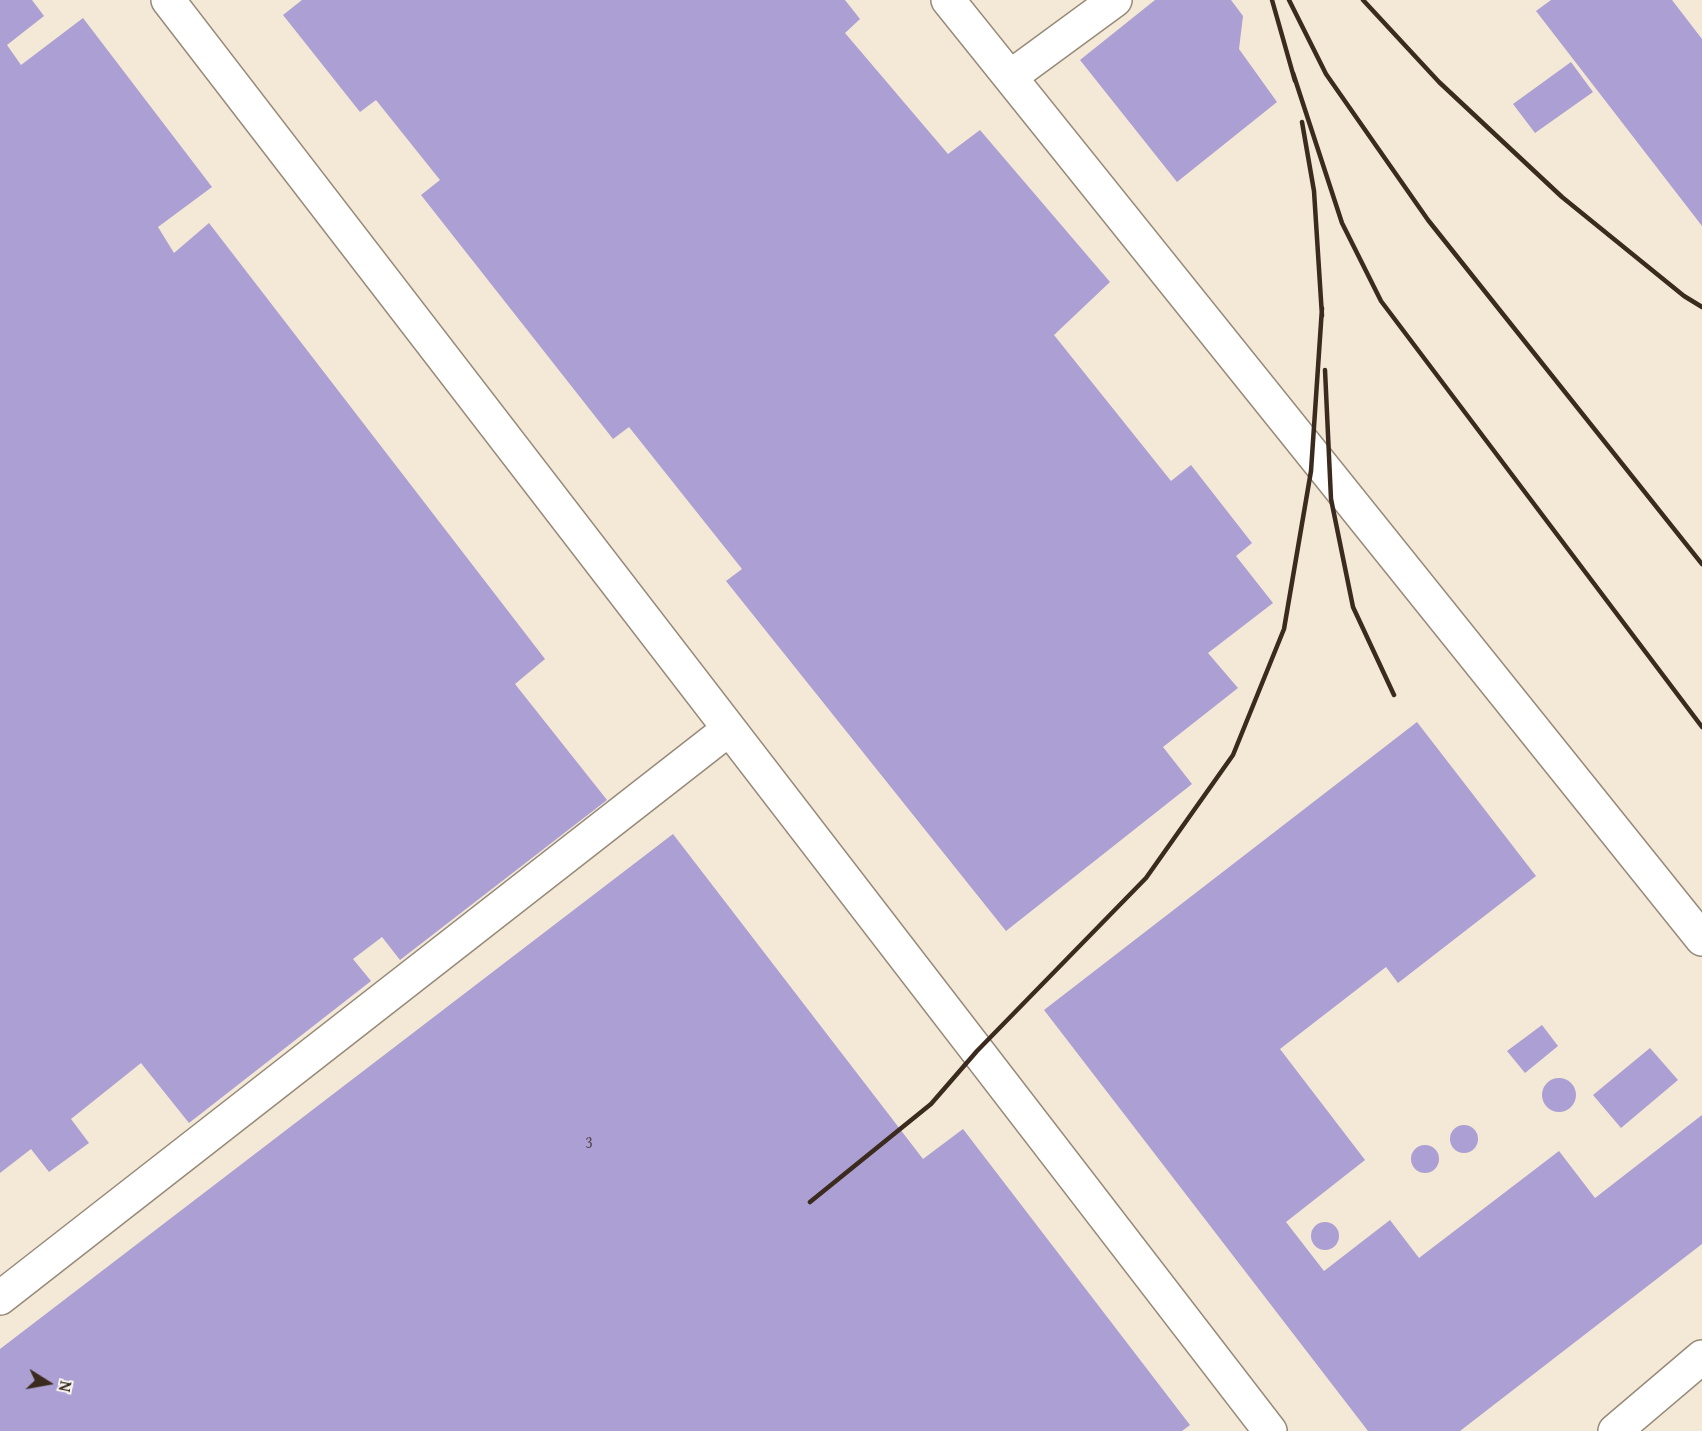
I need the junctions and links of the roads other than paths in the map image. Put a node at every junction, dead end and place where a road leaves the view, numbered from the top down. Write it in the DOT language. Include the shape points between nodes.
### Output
graph roads {
  1 [pos="948,0"];
  2 [pos="1115,0"];
  3 [pos="174,3"];
  4 [pos="1010,77"];
  5 [pos="729,729"];
  6 [pos="1702,939"];
  7 [pos="0,1298"];
  8 [pos="1702,1357"];
  9 [pos="1270,1431"];
  10 [pos="1615,1431"];
  1 -- 4 [label="lane"];
  2 -- 4 [label="lane"];
  3 -- 5 [label="lane"];
  4 -- 6 [label="lane"];
  5 -- 7 [label="lane"];
  5 -- 9 [label="lane"];
  8 -- 10 [label="lane"];
}
